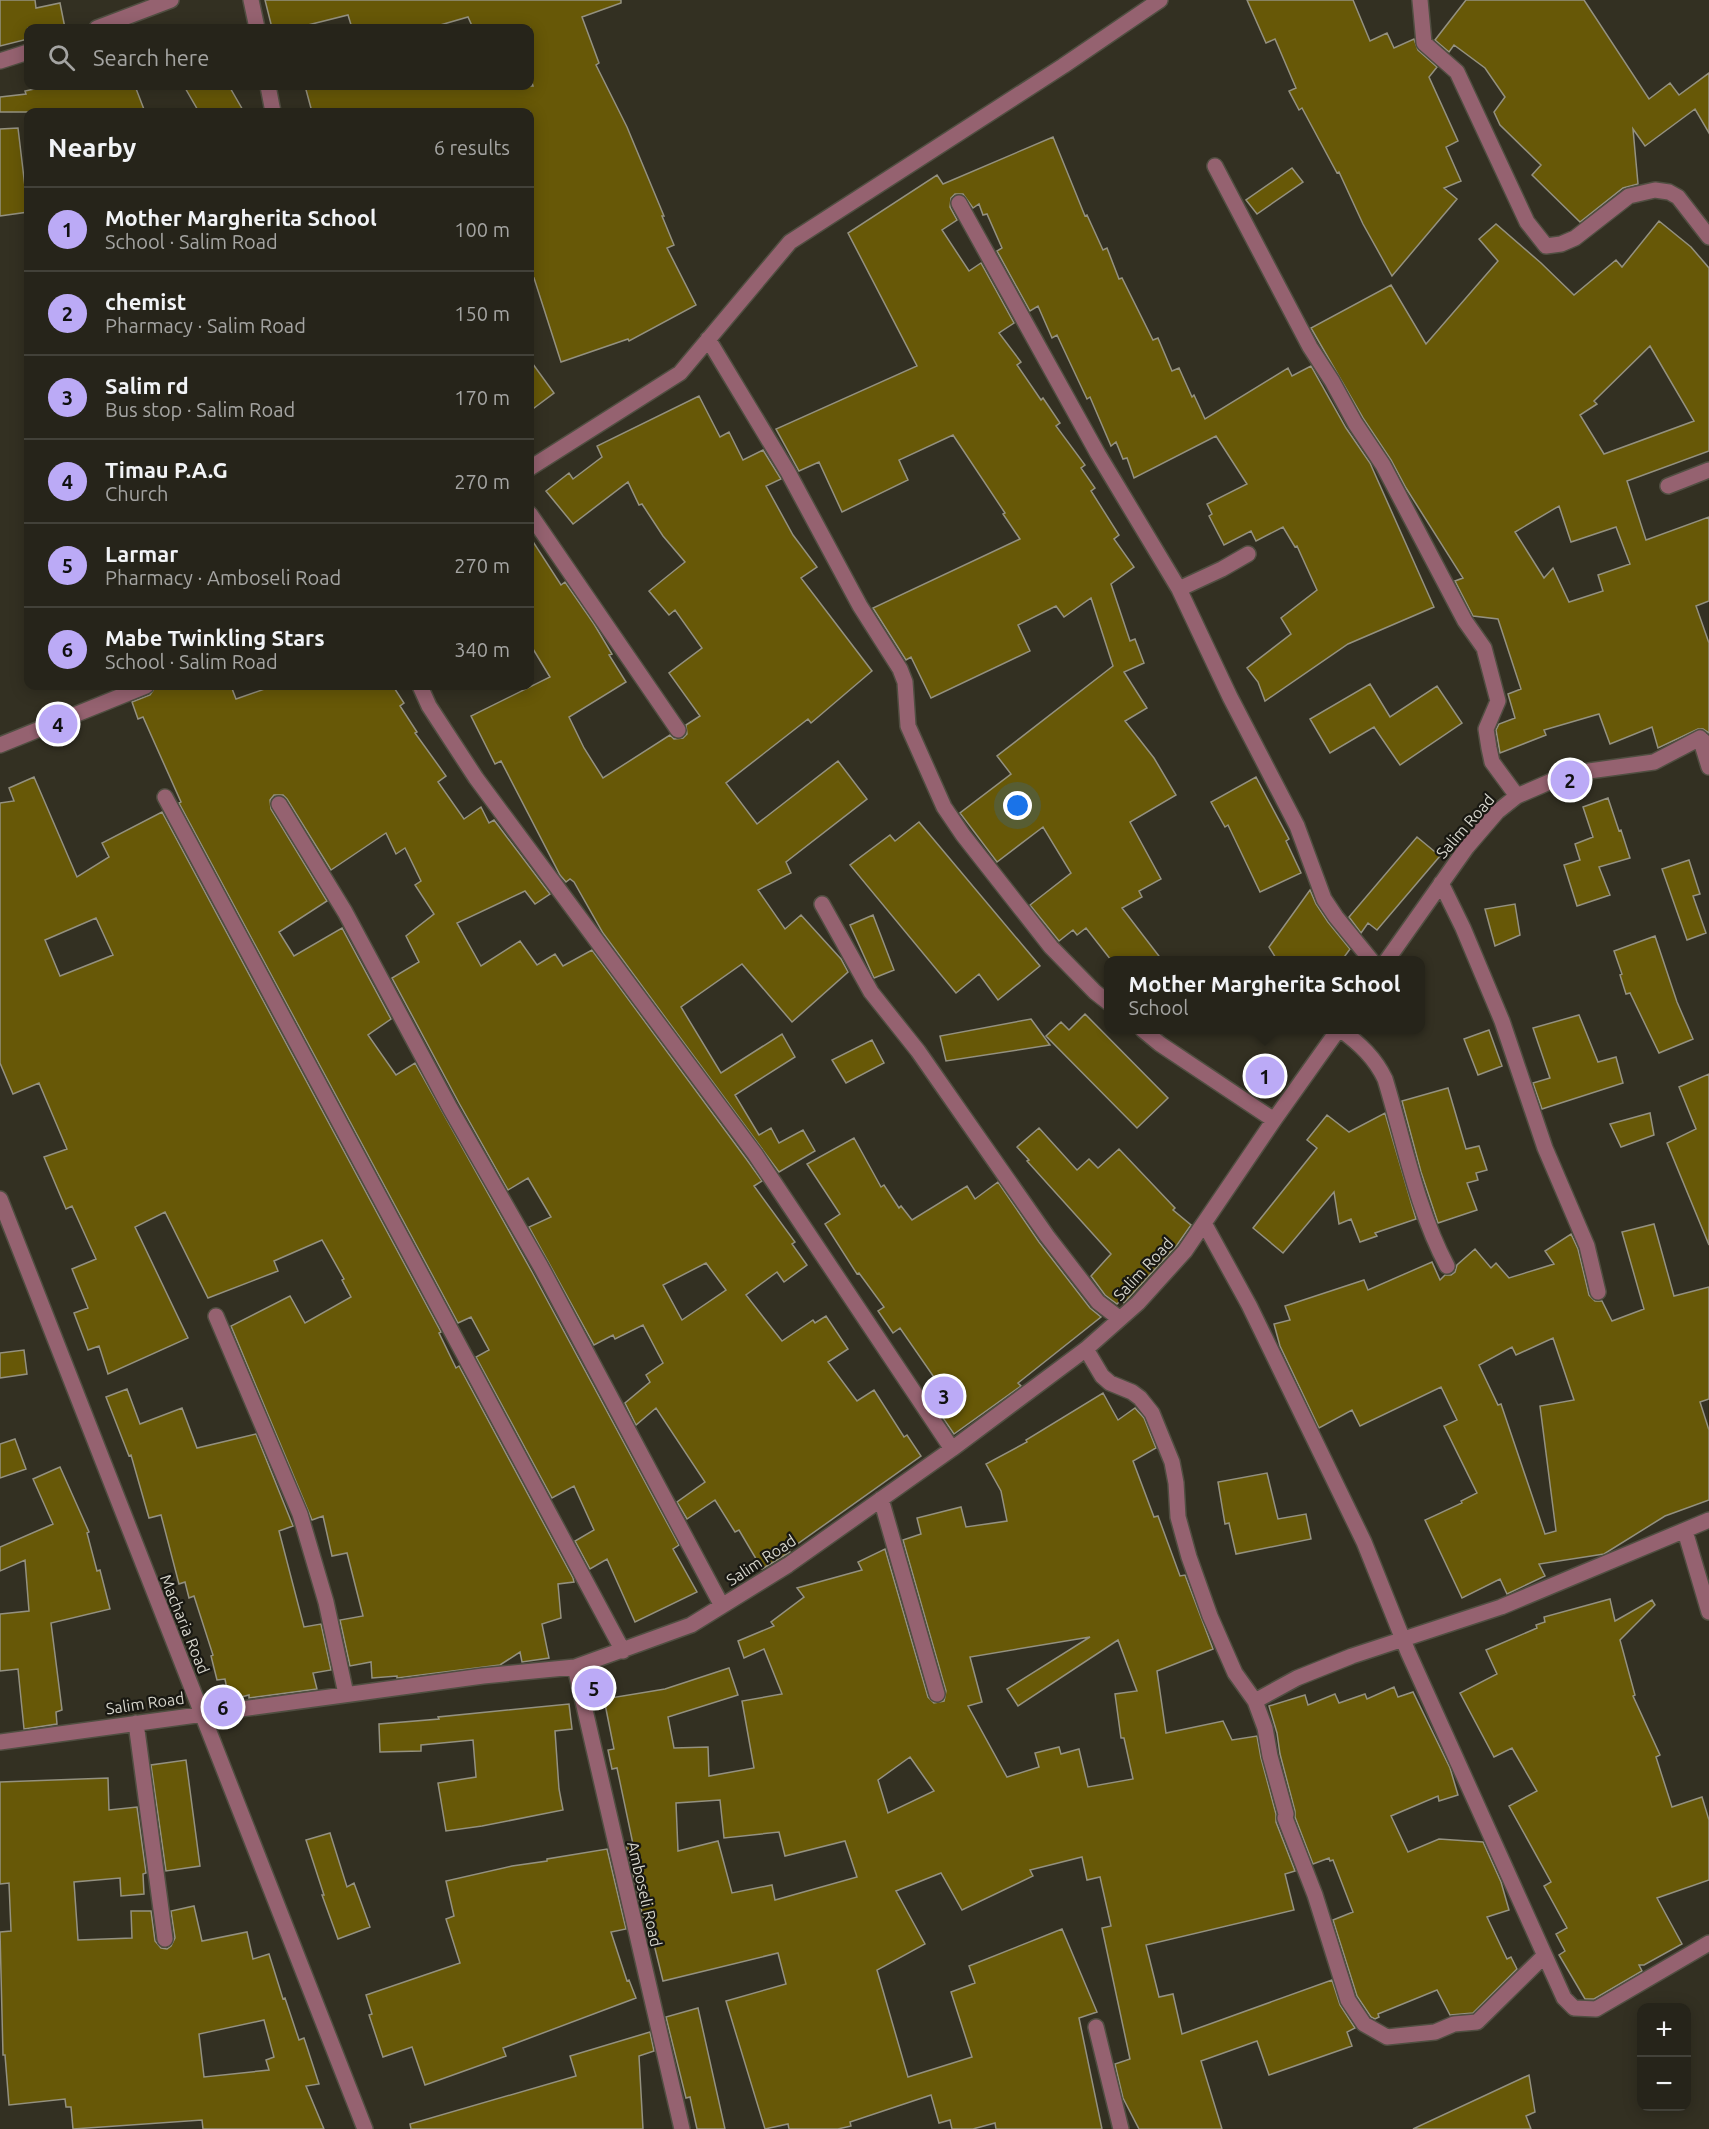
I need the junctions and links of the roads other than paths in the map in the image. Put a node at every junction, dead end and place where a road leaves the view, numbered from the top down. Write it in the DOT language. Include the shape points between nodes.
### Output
graph roads {
  1 [pos="171,0"];
  2 [pos="251,0"];
  3 [pos="1160,0"];
  4 [pos="1420,0"];
  5 [pos="107,24"];
  6 [pos="256,24"];
  7 [pos="24,53"];
  8 [pos="0,61"];
  9 [pos="269,90"];
  10 [pos="272,108"];
  11 [pos="1215,166"];
  12 [pos="959,203"];
  13 [pos="1709,237"];
  14 [pos="708,339"];
  15 [pos="534,465"];
  16 [pos="1709,470"];
  17 [pos="1668,486"];
  18 [pos="534,520"];
  19 [pos="1248,554"];
  20 [pos="1179,589"];
  21 [pos="136,690"];
  22 [pos="422,690"];
  23 [pos="678,730"];
  24 [pos="1705,742"];
  25 [pos="0,745"];
  26 [pos="1709,767"];
  27 [pos="1517,796"];
  28 [pos="165,797"];
  29 [pos="279,804"];
  30 [pos="1441,883"];
  31 [pos="822,904"];
  32 [pos="1368,956"];
  33 [pos="1390,956"];
  34 [pos="1104,998"];
  35 [pos="1149,1034"];
  36 [pos="1336,1034"];
  37 [pos="1346,1034"];
  38 [pos="1274,1120"];
  39 [pos="0,1199"];
  40 [pos="1204,1223"];
  41 [pos="1447,1266"];
  42 [pos="1598,1292"];
  43 [pos="216,1316"];
  44 [pos="1120,1319"];
  45 [pos="1086,1349"];
  46 [pos="952,1449"];
  47 [pos="881,1499"];
  48 [pos="1709,1520"];
  49 [pos="1685,1531"];
  50 [pos="722,1606"];
  51 [pos="1709,1612"];
  52 [pos="1403,1639"];
  53 [pos="623,1651"];
  54 [pos="575,1667"];
  55 [pos="346,1694"];
  56 [pos="937,1694"];
  57 [pos="1255,1701"];
  58 [pos="202,1714"];
  59 [pos="136,1723"];
  60 [pos="0,1742"];
  61 [pos="165,1939"];
  62 [pos="1709,1943"];
  63 [pos="1544,1956"];
  64 [pos="1096,2027"];
  65 [pos="365,2129"];
  66 [pos="682,2129"];
  67 [pos="1121,2129"];
  1 -- 5 [label="street"];
  2 -- 6 [label="street"];
  3 -- 14 [label="street" via="790,242"];
  4 -- 13 [label="street" via="1424,43 1457,72 1527,222 1546,246 1575,238 1629,195 1655,190 1678,197"];
  7 -- 8 [label="street"];
  9 -- 10 [label="street"];
  11 -- 27 [label="street" via="1310,347 1383,465 1465,621 1484,648 1498,701 1486,729 1488,748 1492,762"];
  12 -- 20 [label="street" via="1098,454"];
  14 -- 15 [label="street" via="680,373"];
  14 -- 34 [label="street" via="789,472 860,606 900,669 905,682 908,726 944,807 1051,947"];
  16 -- 17 [label="street"];
  18 -- 23 [label="street"];
  19 -- 20 [label="street"];
  20 -- 32 [label="street" via="1297,826 1324,898"];
  21 -- 25 [label="street"];
  22 -- 46 [label="street" via="476,778 755,1154"];
  24 -- 26 [label="street"];
  24 -- 27 [label="street, Salim Road" via="1654,762 1561,777"];
  27 -- 30 [label="street, Salim Road" via="1497,812"];
  28 -- 53 [label="street"];
  29 -- 50 [label="street" via="345,912"];
  30 -- 33 [label="street, Salim Road"];
  30 -- 42 [label="street" via="1502,1021 1545,1148 1587,1246"];
  31 -- 44 [label="street" via="871,992 918,1052 1047,1236 1098,1302"];
  35 -- 38 [label="street"];
  36 -- 38 [label="street, Salim Road"];
  37 -- 41 [label="street" via="1363,1047 1385,1079 1424,1212"];
  38 -- 40 [label="street, Salim Road"];
  39 -- 58 [label="street, Macharia Road"];
  40 -- 44 [label="street, Salim Road" via="1185,1251"];
  40 -- 52 [label="street" via="1249,1305 1364,1542"];
  43 -- 55 [label="street" via="300,1514 326,1602"];
  44 -- 45 [label="street, Salim Road"];
  45 -- 46 [label="street, Salim Road"];
  45 -- 57 [label="street" via="1102,1376 1132,1392 1152,1413 1172,1462 1178,1517 1196,1580 1235,1673"];
  46 -- 47 [label="street, Salim Road"];
  47 -- 50 [label="street, Salim Road" via="789,1565"];
  47 -- 56 [label="street"];
  48 -- 49 [label="street"];
  49 -- 51 [label="street"];
  49 -- 52 [label="street" via="1501,1607"];
  50 -- 53 [label="street, Salim Road" via="691,1625"];
  52 -- 57 [label="street" via="1297,1678"];
  52 -- 63 [label="street"];
  53 -- 54 [label="street, Salim Road"];
  54 -- 55 [label="street, Salim Road"];
  54 -- 66 [label="street, Amboseli Road"];
  55 -- 58 [label="street, Salim Road"];
  57 -- 63 [label="street" via="1285,1818 1315,1895 1348,2000 1364,2024 1387,2037 1477,2022"];
  58 -- 59 [label="street, Salim Road"];
  58 -- 65 [label="street, Macharia Road"];
  59 -- 60 [label="street, Salim Road"];
  59 -- 61 [label="street"];
  62 -- 63 [label="street" via="1596,2009 1574,2008 1563,1998"];
  64 -- 67 [label="street"];
}
